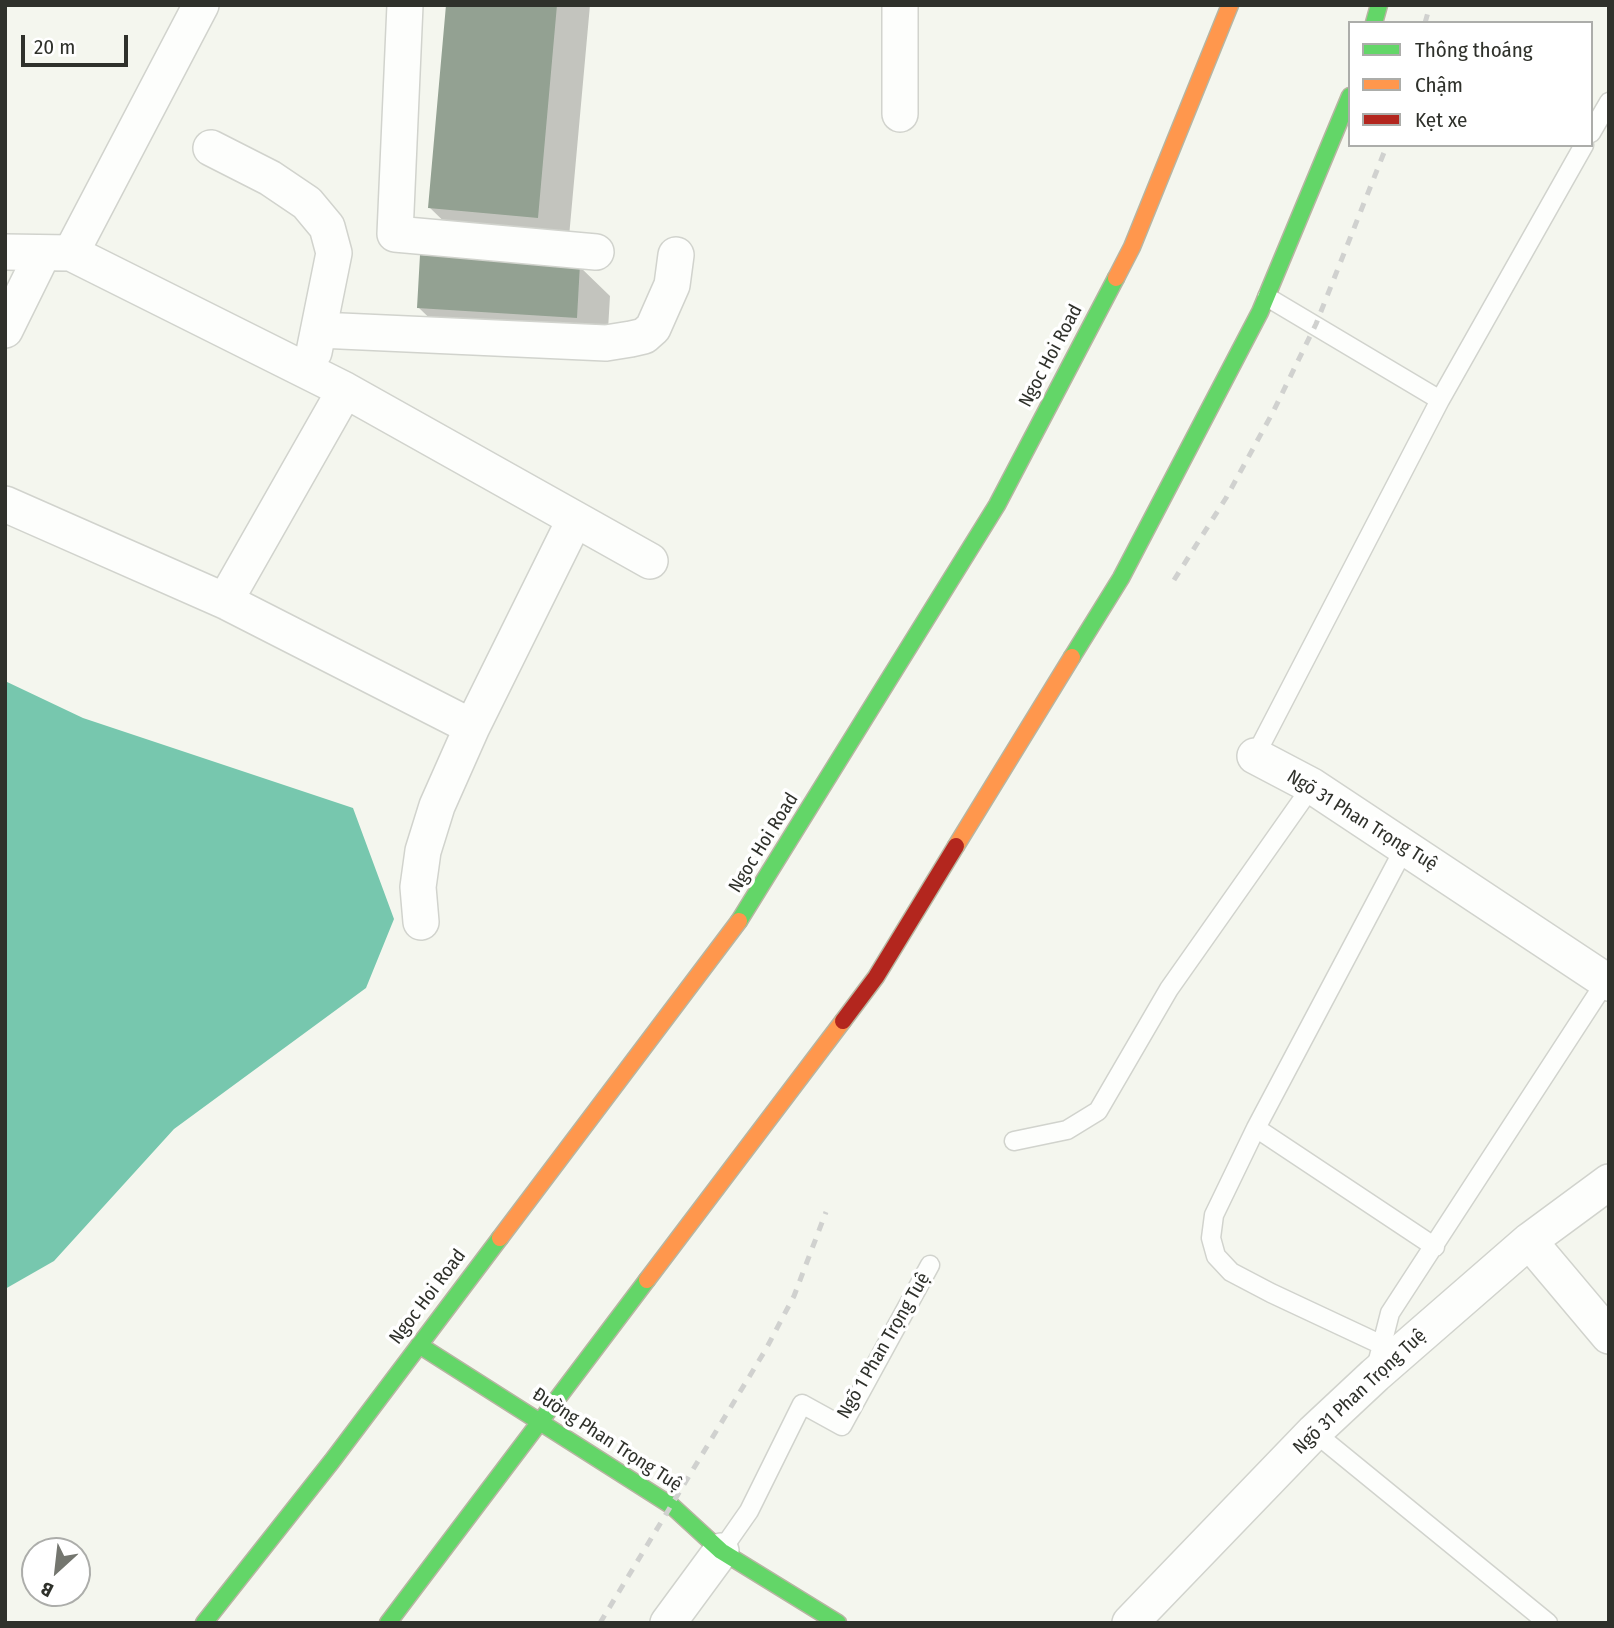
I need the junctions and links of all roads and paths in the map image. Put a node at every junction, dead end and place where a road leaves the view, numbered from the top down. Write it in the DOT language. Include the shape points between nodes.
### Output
graph roads {
  1 [pos="201,5"];
  2 [pos="405,5"];
  3 [pos="900,5"];
  4 [pos="1230,5"];
  5 [pos="1348,101"];
  6 [pos="1609,102"];
  7 [pos="900,114"];
  8 [pos="1593,130"];
  9 [pos="1583,147"];
  10 [pos="211,148"];
  11 [pos="5,252"];
  12 [pos="596,252"];
  13 [pos="57,253"];
  14 [pos="676,255"];
  15 [pos="1267,297"];
  16 [pos="5,330"];
  17 [pos="319,330"];
  18 [pos="310,373"];
  19 [pos="345,390"];
  20 [pos="1440,400"];
  21 [pos="5,504"];
  22 [pos="575,519"];
  23 [pos="650,561"];
  24 [pos="225,601"];
  25 [pos="472,727"];
  26 [pos="1255,756"];
  27 [pos="1312,786"];
  28 [pos="1405,847"];
  29 [pos="421,922"];
  30 [pos="1607,982"];
  31 [pos="1256,1128"];
  32 [pos="1014,1142"];
  33 [pos="1609,1182"];
  34 [pos="1529,1241"];
  35 [pos="1434,1247"];
  36 [pos="930,1265"];
  37 [pos="1609,1336"];
  38 [pos="418,1345"];
  39 [pos="1378,1360"];
  40 [pos="541,1423"];
  41 [pos="1314,1432"];
  42 [pos="720,1551"];
  43 [pos="204,1623"];
  44 [pos="388,1623"];
  45 [pos="668,1623"];
  46 [pos="838,1623"];
  47 [pos="1130,1623"];
  48 [pos="1548,1623"];
  1 -- 13 [label="street"];
  2 -- 12 [label="street" via="395,234"];
  3 -- 7 [label="street"];
  4 -- 38 [label="main road, Ngoc Hoi Road" via="1132,247 998,505 755,899"];
  5 -- 15 [label="main road"];
  6 -- 8 [label="lane"];
  9 -- 20 [label="lane"];
  10 -- 17 [label="street" via="298,197 327,228 334,253"];
  11 -- 13 [label="street"];
  13 -- 16 [label="street"];
  13 -- 18 [label="street"];
  14 -- 17 [label="street" via="672,285 653,328 631,339 606,343"];
  15 -- 20 [label="lane"];
  15 -- 40 [label="main road" via="1121,578 876,977"];
  17 -- 18 [label="street"];
  18 -- 19 [label="street"];
  19 -- 22 [label="street"];
  19 -- 24 [label="street"];
  20 -- 26 [label="lane"];
  21 -- 24 [label="street"];
  22 -- 23 [label="street"];
  22 -- 25 [label="street"];
  24 -- 25 [label="street"];
  25 -- 29 [label="street" via="437,806 423,851 418,887"];
  26 -- 27 [label="street, Ngõ 31 Phan Trọng Tuệ"];
  27 -- 28 [label="street, Ngõ 31 Phan Trọng Tuệ"];
  27 -- 32 [label="lane" via="1168,989 1098,1111 1067,1130"];
  28 -- 30 [label="street, Ngõ 31 Phan Trọng Tuệ"];
  28 -- 31 [label="lane"];
  30 -- 35 [label="lane"];
  31 -- 35 [label="lane"];
  31 -- 39 [label="lane" via="1214,1215 1211,1238 1216,1256 1231,1272"];
  33 -- 34 [label="street, Ngõ 31 Phan Trọng Tuệ"];
  34 -- 37 [label="street"];
  34 -- 39 [label="street, Ngõ 31 Phan Trọng Tuệ"];
  35 -- 39 [label="lane" via="1390,1313"];
  36 -- 42 [label="lane, Ngõ 1 Phan Trọng Tuệ" via="842,1426 802,1404 749,1511"];
  38 -- 40 [label="main road, Đường Phan Trọng Tuệ"];
  38 -- 43 [label="main road, Ngoc Hoi Road"];
  39 -- 41 [label="street, Ngõ 31 Phan Trọng Tuệ"];
  40 -- 42 [label="main road, Đường Phan Trọng Tuệ" via="672,1506"];
  40 -- 44 [label="main road"];
  41 -- 47 [label="street, Ngõ 31 Phan Trọng Tuệ"];
  41 -- 48 [label="lane"];
  42 -- 45 [label="street"];
  42 -- 46 [label="main road, Đường Phan Trọng Tuệ"];
}
